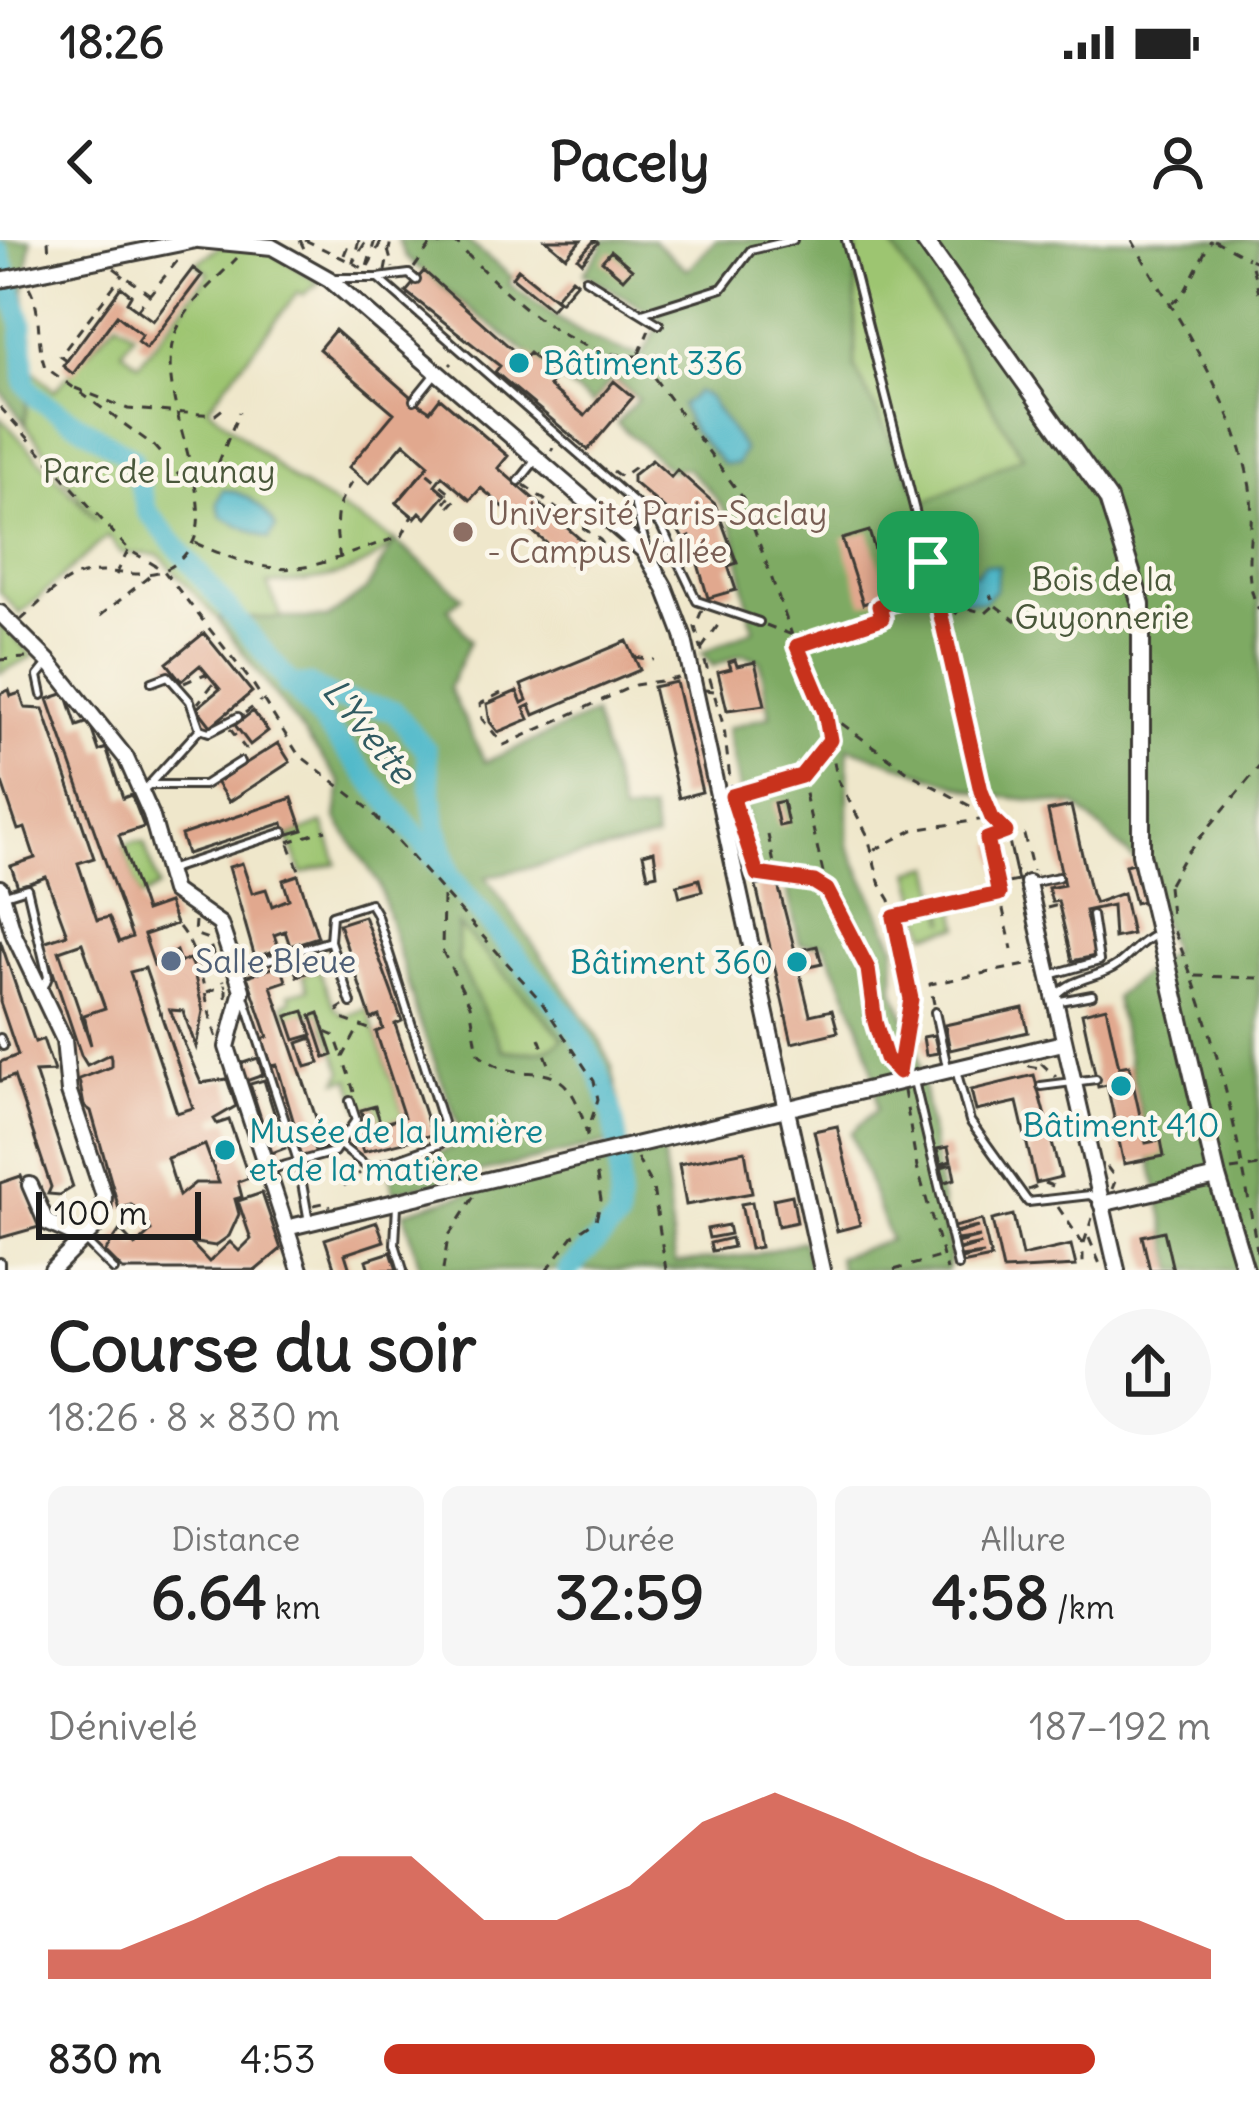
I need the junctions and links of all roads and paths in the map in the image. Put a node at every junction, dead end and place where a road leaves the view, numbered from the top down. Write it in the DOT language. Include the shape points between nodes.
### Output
graph roads {
  1 [pos="305,240"];
  2 [pos="350,240"];
  3 [pos="359,240"];
  4 [pos="367,240"];
  5 [pos="375,240"];
  6 [pos="382,240"];
  7 [pos="391,240"];
  8 [pos="793,240"];
  9 [pos="846,240"];
  10 [pos="924,240"];
  11 [pos="1132,240"];
  12 [pos="1212,240"];
  13 [pos="454,241"];
  14 [pos="194,243"];
  15 [pos="238,244"];
  16 [pos="388,250"];
  17 [pos="343,256"];
  18 [pos="1250,259"];
  19 [pos="103,260"];
  20 [pos="353,262"];
  21 [pos="1259,263"];
  22 [pos="123,274"];
  23 [pos="22,275"];
  24 [pos="372,275"];
  25 [pos="412,277"];
  26 [pos="389,278"];
  27 [pos="329,279"];
  28 [pos="586,279"];
  29 [pos="0,280"];
  30 [pos="1259,292"];
  31 [pos="150,295"];
  32 [pos="1170,304"];
  33 [pos="137,310"];
  34 [pos="641,313"];
  35 [pos="90,317"];
  36 [pos="96,321"];
  37 [pos="656,322"];
  38 [pos="638,356"];
  39 [pos="67,361"];
  40 [pos="447,366"];
  41 [pos="74,388"];
  42 [pos="414,400"];
  43 [pos="230,404"];
  44 [pos="0,407"];
  45 [pos="177,412"];
  46 [pos="239,412"];
  47 [pos="547,452"];
  48 [pos="601,464"];
  49 [pos="635,467"];
  50 [pos="358,475"];
  51 [pos="1259,477"];
  52 [pos="1249,479"];
  53 [pos="519,481"];
  54 [pos="195,482"];
  55 [pos="462,493"];
  56 [pos="634,503"];
  57 [pos="1252,536"];
  58 [pos="1259,539"];
  59 [pos="193,542"];
  60 [pos="129,550"];
  61 [pos="644,551"];
  62 [pos="340,559"];
  63 [pos="618,564"];
  64 [pos="927,564"];
  65 [pos="165,569"];
  66 [pos="152,574"];
  67 [pos="116,576"];
  68 [pos="990,595"];
  69 [pos="898,600"];
  70 [pos="704,603"];
  71 [pos="994,604"];
  72 [pos="962,607"];
  73 [pos="728,609"];
  74 [pos="1259,610"];
  75 [pos="0,614"];
  76 [pos="100,616"];
  77 [pos="1016,620"];
  78 [pos="759,622"];
  79 [pos="15,625"];
  80 [pos="944,630"];
  81 [pos="792,635"];
  82 [pos="797,646"];
  83 [pos="701,649"];
  84 [pos="34,657"];
  85 [pos="634,657"];
  86 [pos="654,660"];
  87 [pos="0,661"];
  88 [pos="50,662"];
  89 [pos="687,677"];
  90 [pos="152,682"];
  91 [pos="181,686"];
  92 [pos="712,688"];
  93 [pos="723,692"];
  94 [pos="501,693"];
  95 [pos="42,695"];
  96 [pos="264,699"];
  97 [pos="243,700"];
  98 [pos="194,706"];
  99 [pos="825,712"];
  100 [pos="241,717"];
  101 [pos="228,726"];
  102 [pos="202,730"];
  103 [pos="830,740"];
  104 [pos="251,757"];
  105 [pos="240,762"];
  106 [pos="1259,767"];
  107 [pos="801,776"];
  108 [pos="146,790"];
  109 [pos="726,798"];
  110 [pos="992,818"];
  111 [pos="326,830"];
  112 [pos="284,832"];
  113 [pos="1006,832"];
  114 [pos="768,836"];
  115 [pos="288,842"];
  116 [pos="873,851"];
  117 [pos="164,871"];
  118 [pos="301,875"];
  119 [pos="1058,877"];
  120 [pos="777,880"];
  121 [pos="1031,881"];
  122 [pos="1168,886"];
  123 [pos="827,890"];
  124 [pos="1,892"];
  125 [pos="999,894"];
  126 [pos="443,896"];
  127 [pos="1150,896"];
  128 [pos="1059,905"];
  129 [pos="1040,909"];
  130 [pos="1092,915"];
  131 [pos="894,917"];
  132 [pos="196,920"];
  133 [pos="179,927"];
  134 [pos="1158,934"];
  135 [pos="330,940"];
  136 [pos="1012,949"];
  137 [pos="1047,968"];
  138 [pos="1193,976"];
  139 [pos="907,978"];
  140 [pos="916,978"];
  141 [pos="1259,978"];
  142 [pos="231,984"];
  143 [pos="43,989"];
  144 [pos="208,992"];
  145 [pos="1092,995"];
  146 [pos="1055,1000"];
  147 [pos="349,1003"];
  148 [pos="935,1012"];
  149 [pos="359,1026"];
  150 [pos="369,1029"];
  151 [pos="326,1032"];
  152 [pos="539,1038"];
  153 [pos="218,1040"];
  154 [pos="1063,1042"];
  155 [pos="343,1057"];
  156 [pos="1035,1057"];
  157 [pos="951,1068"];
  158 [pos="1047,1069"];
  159 [pos="553,1074"];
  160 [pos="904,1078"];
  161 [pos="1096,1079"];
  162 [pos="1073,1084"];
  163 [pos="1041,1086"];
  164 [pos="350,1101"];
  165 [pos="790,1109"];
  166 [pos="341,1146"];
  167 [pos="629,1151"];
  168 [pos="598,1159"];
  169 [pos="298,1161"];
  170 [pos="1259,1166"];
  171 [pos="364,1167"];
  172 [pos="1244,1168"];
  173 [pos="266,1170"];
  174 [pos="1216,1178"];
  175 [pos="30,1185"];
  176 [pos="344,1186"];
  177 [pos="477,1192"];
  178 [pos="1022,1194"];
  179 [pos="1071,1195"];
  180 [pos="1057,1201"];
  181 [pos="397,1202"];
  182 [pos="1096,1209"];
  183 [pos="309,1222"];
  184 [pos="286,1228"];
  185 [pos="1088,1236"];
  186 [pos="84,1239"];
  187 [pos="1083,1244"];
  188 [pos="945,1256"];
  189 [pos="1259,1265"];
  190 [pos="958,1266"];
  191 [pos="1112,1268"];
  192 [pos="52,1270"];
  193 [pos="113,1270"];
  194 [pos="300,1270"];
  195 [pos="403,1270"];
  196 [pos="443,1270"];
  197 [pos="547,1270"];
  198 [pos="666,1270"];
  199 [pos="822,1270"];
  200 [pos="894,1270"];
  201 [pos="947,1270"];
  202 [pos="1083,1270"];
  203 [pos="1245,1270"];
  1 -- 17 [label="path"];
  2 -- 17 [label="path"];
  3 -- 20 [label="path"];
  4 -- 20 [label="path"];
  5 -- 24 [label="path"];
  6 -- 24 [label="path"];
  7 -- 16 [label="path"];
  8 -- 34 [label="lane" via="751,250 722,288"];
  9 -- 64 [label="lane"];
  10 -- 127 [label="street" via="1108,499 1141,604 1142,854"];
  11 -- 32 [label="path"];
  12 -- 18 [label="path"];
  12 -- 32 [label="path"];
  13 -- 25 [label="path" via="430,246"];
  13 -- 38 [label="path" via="565,337"];
  14 -- 15 [label="street"];
  14 -- 19 [label="street"];
  14 -- 31 [label="path"];
  15 -- 27 [label="street" via="272,247"];
  15 -- 45 [label="path" via="172,342"];
  16 -- 25 [label="path" via="394,272"];
  16 -- 26 [label="path" via="382,267"];
  17 -- 20 [label="path"];
  18 -- 21 [label="path"];
  18 -- 30 [label="path"];
  19 -- 22 [label="path"];
  19 -- 23 [label="street"];
  20 -- 24 [label="path"];
  22 -- 31 [label="path"];
  22 -- 35 [label="path"];
  23 -- 29 [label="street"];
  23 -- 41 [label="path" via="38,302 45,367"];
  24 -- 26 [label="lane"];
  24 -- 27 [label="lane"];
  24 -- 56 [label="lane"];
  25 -- 26 [label="lane"];
  27 -- 40 [label="street"];
  28 -- 34 [label="lane"];
  31 -- 33 [label="path"];
  32 -- 52 [label="path" via="1217,389"];
  34 -- 37 [label="lane"];
  35 -- 36 [label="path"];
  35 -- 39 [label="path" via="60,356"];
  37 -- 38 [label="path"];
  38 -- 81 [label="path" via="743,498"];
  40 -- 42 [label="lane"];
  40 -- 47 [label="street"];
  41 -- 45 [label="path" via="128,409"];
  41 -- 54 [label="path"];
  43 -- 45 [label="path" via="215,415"];
  44 -- 60 [label="path"];
  45 -- 54 [label="path"];
  46 -- 54 [label="path" via="214,474"];
  47 -- 53 [label="lane"];
  47 -- 61 [label="street"];
  48 -- 49 [label="path" via="621,477"];
  50 -- 62 [label="path" via="338,497"];
  51 -- 52 [label="path"];
  52 -- 57 [label="path"];
  53 -- 63 [label="path" via="600,540"];
  54 -- 59 [label="path" via="201,518"];
  55 -- 62 [label="path" via="447,505 452,494 424,471 396,503 412,516 402,536"];
  56 -- 61 [label="lane" via="649,544"];
  56 -- 70 [label="lane" via="662,528"];
  57 -- 58 [label="path"];
  57 -- 74 [label="path" via="1247,572"];
  59 -- 62 [label="path" via="295,571"];
  59 -- 65 [label="path"];
  60 -- 65 [label="path"];
  60 -- 67 [label="path"];
  61 -- 109 [label="street" via="683,635"];
  64 -- 69 [label="path"];
  64 -- 69 [label="lane" via="884,553"];
  64 -- 72 [label="path"];
  64 -- 80 [label="path"];
  65 -- 66 [label="path"];
  65 -- 96 [label="path"];
  66 -- 67 [label="path"];
  66 -- 76 [label="path"];
  67 -- 79 [label="path" via="82,574"];
  68 -- 71 [label="path"];
  69 -- 82 [label="path" via="879,606 882,618"];
  70 -- 73 [label="lane"];
  70 -- 83 [label="path" via="695,627"];
  71 -- 72 [label="path" via="986,613"];
  71 -- 77 [label="path"];
  72 -- 80 [label="path"];
  73 -- 78 [label="lane"];
  73 -- 83 [label="path"];
  75 -- 79 [label="street"];
  78 -- 81 [label="path"];
  79 -- 88 [label="street"];
  80 -- 110 [label="path"];
  81 -- 82 [label="path"];
  82 -- 99 [label="path"];
  83 -- 92 [label="path"];
  84 -- 87 [label="path"];
  85 -- 86 [label="path"];
  88 -- 95 [label="lane" via="38,676"];
  88 -- 108 [label="street"];
  89 -- 94 [label="path" via="635,685 504,745 480,704"];
  90 -- 102 [label="lane" via="169,676"];
  91 -- 98 [label="path" via="205,674 213,684"];
  92 -- 93 [label="path"];
  92 -- 109 [label="path"];
  96 -- 100 [label="path"];
  96 -- 126 [label="path" via="298,754 369,809"];
  97 -- 100 [label="path"];
  99 -- 103 [label="path"];
  99 -- 110 [label="path" via="910,774"];
  100 -- 101 [label="lane"];
  101 -- 102 [label="lane"];
  101 -- 102 [label="path"];
  101 -- 104 [label="path"];
  102 -- 108 [label="lane"];
  103 -- 107 [label="path"];
  103 -- 116 [label="path" via="837,778"];
  105 -- 108 [label="lane" via="204,785"];
  106 -- 122 [label="path"];
  107 -- 109 [label="path"];
  107 -- 123 [label="path"];
  108 -- 117 [label="street"];
  109 -- 120 [label="path" via="757,874"];
  109 -- 165 [label="street"];
  110 -- 113 [label="path"];
  110 -- 116 [label="path" via="914,830"];
  111 -- 115 [label="path"];
  112 -- 115 [label="path"];
  112 -- 117 [label="lane"];
  113 -- 121 [label="path" via="1024,835"];
  113 -- 125 [label="path" via="987,839"];
  114 -- 120 [label="path"];
  115 -- 118 [label="path"];
  116 -- 131 [label="path"];
  117 -- 142 [label="street" via="182,901 220,924"];
  119 -- 121 [label="lane"];
  120 -- 123 [label="path"];
  121 -- 137 [label="street"];
  122 -- 127 [label="path"];
  122 -- 138 [label="path" via="1172,926"];
  123 -- 160 [label="path" via="868,969 886,1058"];
  124 -- 143 [label="street"];
  124 -- 143 [label="lane" via="27,888 49,977"];
  125 -- 131 [label="path"];
  125 -- 136 [label="path"];
  126 -- 159 [label="path" via="442,950 470,1005 478,1052 499,1067"];
  126 -- 159 [label="path" via="586,1062 598,1099 587,1134"];
  127 -- 134 [label="street"];
  128 -- 129 [label="path"];
  130 -- 137 [label="lane" via="1099,961"];
  131 -- 139 [label="path"];
  132 -- 142 [label="path" via="194,934 208,939"];
  133 -- 144 [label="path"];
  134 -- 146 [label="lane" via="1132,946 1117,966 1070,981"];
  134 -- 174 [label="street"];
  135 -- 142 [label="lane"];
  135 -- 147 [label="lane"];
  135 -- 171 [label="lane" via="332,915 370,903 446,1132 440,1144"];
  137 -- 146 [label="street"];
  137 -- 148 [label="path" via="930,985"];
  138 -- 141 [label="path"];
  138 -- 172 [label="path"];
  139 -- 140 [label="path"];
  139 -- 160 [label="path"];
  142 -- 144 [label="path"];
  142 -- 169 [label="lane"];
  142 -- 173 [label="street" via="226,1047"];
  143 -- 186 [label="street" via="104,1196 103,1219"];
  144 -- 153 [label="path"];
  145 -- 146 [label="lane"];
  146 -- 154 [label="street"];
  147 -- 149 [label="path" via="338,1009 342,1019"];
  148 -- 157 [label="lane"];
  149 -- 150 [label="path"];
  149 -- 155 [label="path"];
  151 -- 155 [label="path"];
  152 -- 159 [label="path"];
  154 -- 157 [label="street"];
  154 -- 162 [label="street"];
  155 -- 164 [label="path" via="356,1099"];
  156 -- 158 [label="path"];
  157 -- 160 [label="street"];
  157 -- 178 [label="lane" via="970,1121"];
  160 -- 165 [label="street"];
  160 -- 188 [label="path" via="917,1167"];
  160 -- 190 [label="lane"];
  161 -- 162 [label="lane"];
  162 -- 163 [label="lane"];
  162 -- 182 [label="street"];
  164 -- 166 [label="lane" via="356,1120"];
  165 -- 167 [label="street"];
  165 -- 199 [label="street"];
  166 -- 169 [label="lane"];
  166 -- 171 [label="lane"];
  167 -- 168 [label="street"];
  167 -- 198 [label="path" via="653,1187"];
  168 -- 181 [label="street"];
  168 -- 197 [label="path" via="596,1220"];
  169 -- 173 [label="lane"];
  169 -- 183 [label="lane"];
  170 -- 172 [label="path"];
  171 -- 176 [label="path"];
  172 -- 174 [label="path"];
  172 -- 189 [label="path"];
  173 -- 184 [label="street"];
  174 -- 182 [label="street"];
  174 -- 203 [label="street"];
  175 -- 186 [label="street" via="46,1222"];
  177 -- 196 [label="path" via="448,1237"];
  178 -- 179 [label="path" via="1046,1183"];
  178 -- 180 [label="lane" via="1037,1205"];
  180 -- 182 [label="lane" via="1090,1196"];
  180 -- 187 [label="path"];
  181 -- 183 [label="street"];
  181 -- 195 [label="lane" via="394,1244"];
  182 -- 185 [label="path"];
  182 -- 191 [label="street"];
  183 -- 184 [label="street"];
  184 -- 194 [label="street"];
  185 -- 187 [label="path"];
  185 -- 191 [label="path"];
  186 -- 192 [label="street"];
  186 -- 193 [label="lane"];
  187 -- 202 [label="path"];
  188 -- 200 [label="path"];
  188 -- 201 [label="path"];
}
